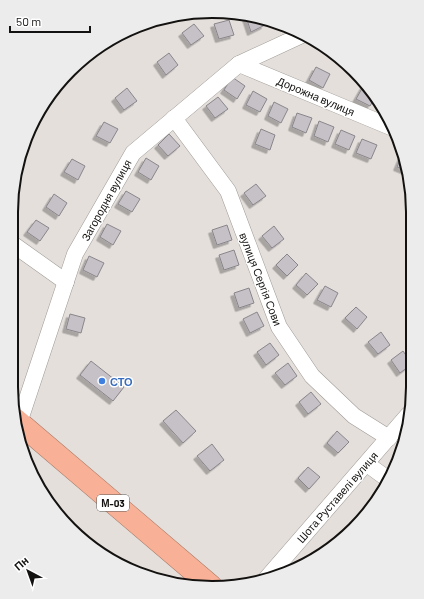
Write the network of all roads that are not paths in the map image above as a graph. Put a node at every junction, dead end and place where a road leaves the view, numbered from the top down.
1 (297, 37) edge
2 (239, 64) junction
3 (174, 118) junction
4 (385, 125) edge
5 (18, 247) edge
6 (66, 282) junction
7 (20, 412) edge
8 (402, 423) edge
9 (22, 425) edge
10 (389, 438) junction
11 (367, 464) junction
12 (384, 476) edge
13 (273, 571) edge
14 (205, 581) edge

1 - 2 street, Загородня вулиця
2 - 3 street, Загородня вулиця
2 - 4 street, Дорожна вулиця
3 - 6 street, Загородня вулиця
3 - 10 street, вулиця Сергія Сови
5 - 6 street
6 - 7 street, Загородня вулиця
8 - 10 street, Шота Руставелі вулиця
9 - 14 highway, М-03
10 - 11 street, Шота Руставелі вулиця
11 - 12 street
11 - 13 street, Шота Руставелі вулиця

